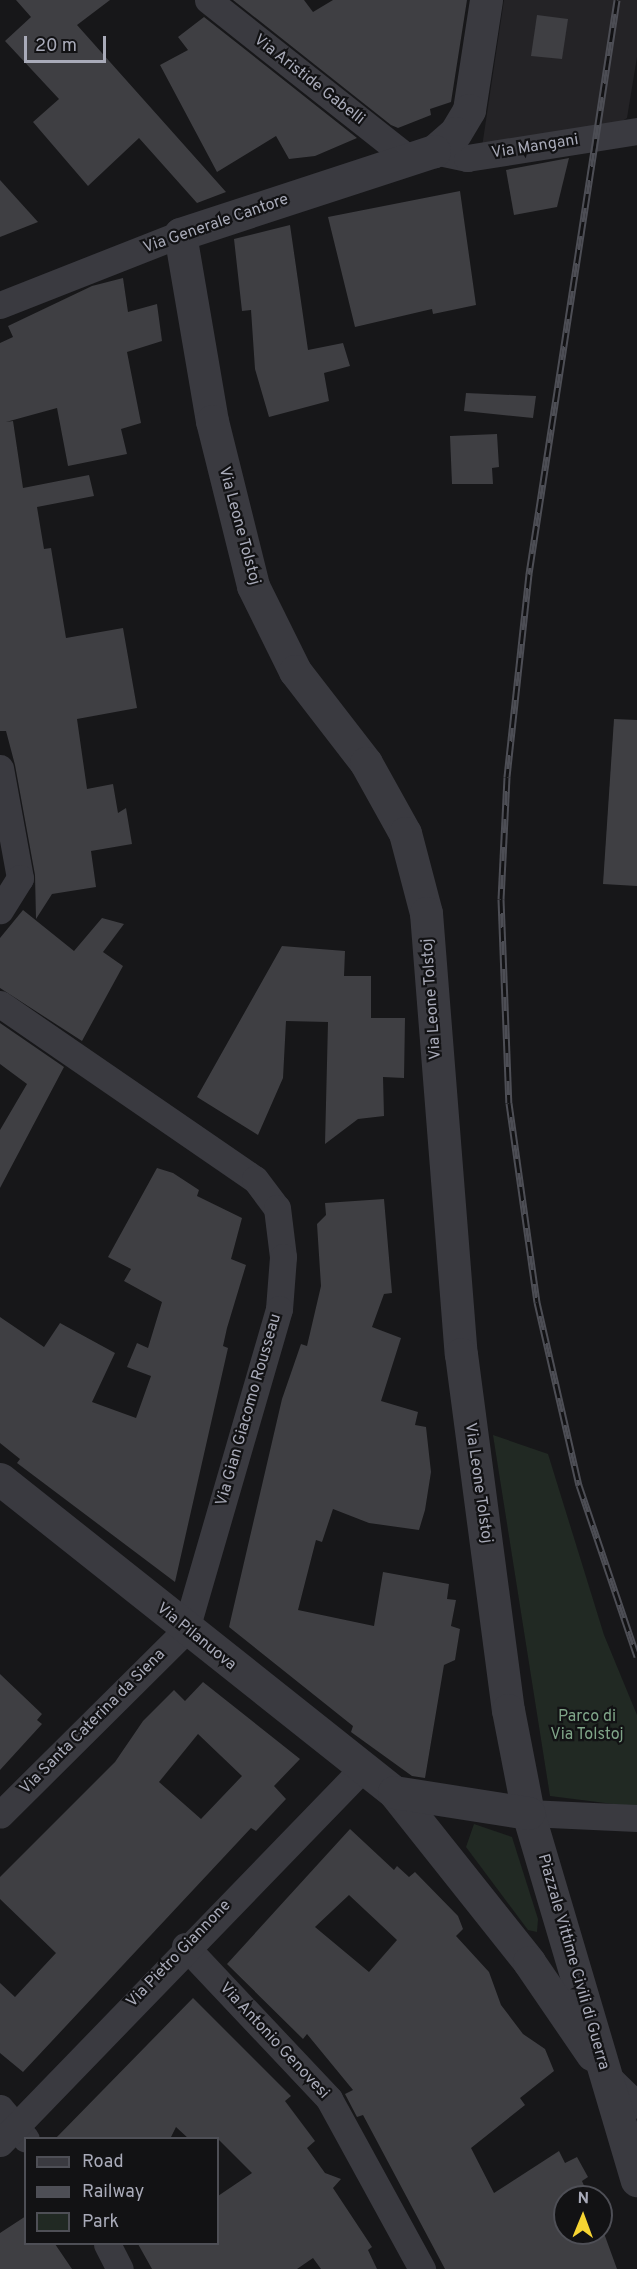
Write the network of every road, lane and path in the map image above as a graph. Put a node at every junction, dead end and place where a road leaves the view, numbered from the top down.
1 (208, 0) edge
2 (486, 0) edge
3 (637, 131) edge
4 (422, 155) junction
5 (180, 234) junction
6 (0, 305) edge
7 (0, 768) edge
8 (0, 910) edge
9 (0, 1004) edge
10 (0, 1479) edge
11 (186, 1630) junction
12 (362, 1769) junction
13 (394, 1792) junction
14 (528, 1813) junction
15 (0, 1815) edge
16 (637, 1818) edge
17 (185, 1946) junction
18 (608, 2078) junction
19 (637, 2105) edge
20 (10, 2129) edge
21 (637, 2180) edge
22 (108, 2245) edge
23 (120, 2269) edge
24 (422, 2269) edge

1 - 4 street, Via Aristide Gabelli
2 - 4 street
3 - 4 street, Via Mangani
4 - 5 street, Via Generale Cantore
5 - 6 street, Via Generale Cantore
5 - 14 street, Via Leone Tolstoj
7 - 8 street
9 - 11 street, Via Gian Giacomo Rousseau
10 - 11 street, Via Pilanuova
11 - 12 street, Via Pilanuova
11 - 15 street, Via Santa Caterina da Siena
12 - 13 street, Via Pilanuova
12 - 17 street, Via Pietro Giannone
13 - 14 street
13 - 18 street, Piazzale Vittime Civili di Guerra
14 - 16 street
14 - 18 street, Piazzale Vittime Civili di Guerra
17 - 20 street, Via Pietro Giannone
17 - 24 street, Via Antonio Genovesi
18 - 19 street
18 - 21 street
22 - 23 street

